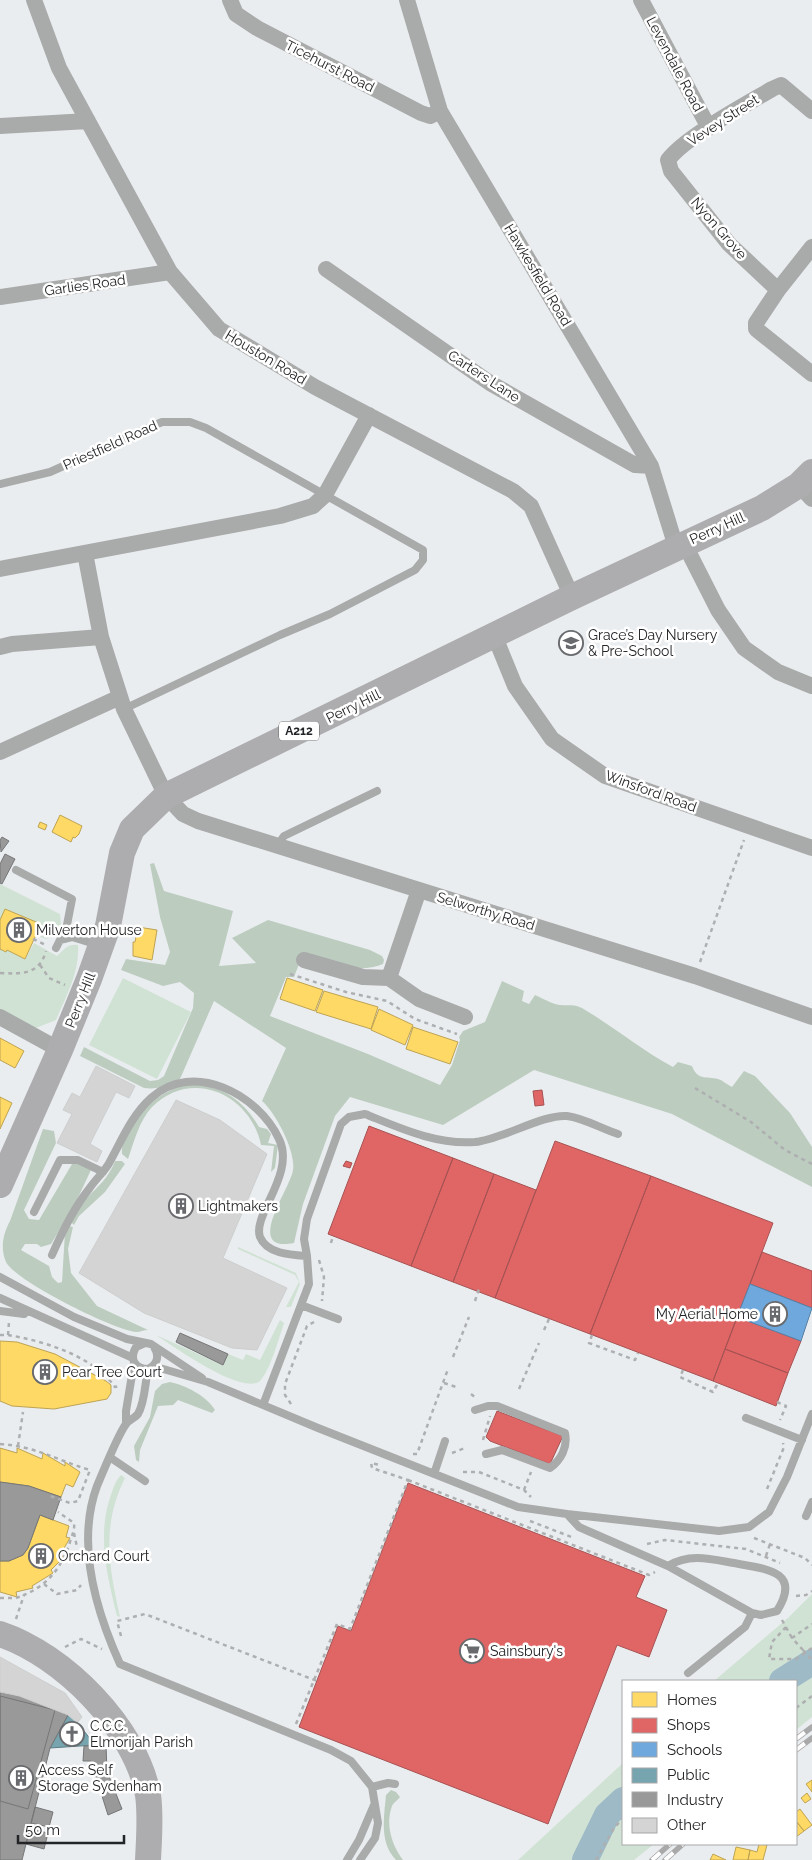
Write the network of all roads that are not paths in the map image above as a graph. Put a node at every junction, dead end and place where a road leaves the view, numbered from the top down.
1 (34, 0) edge
2 (230, 0) edge
3 (407, 0) edge
4 (641, 0) edge
5 (440, 111) junction
6 (812, 111) edge
7 (88, 120) junction
8 (0, 126) edge
9 (709, 128) junction
10 (668, 160) joint
11 (812, 247) edge
12 (326, 268) dead end
13 (170, 272) junction
14 (778, 290) junction
15 (0, 297) edge
16 (812, 374) edge
17 (369, 415) junction
18 (651, 466) junction
19 (0, 484) edge
20 (808, 485) edge
21 (325, 494) junction
22 (680, 545) junction
23 (85, 553) junction
24 (0, 569) edge
25 (572, 597) junction
26 (101, 637) junction
27 (494, 637) junction
28 (0, 647) edge
29 (812, 686) edge
30 (122, 703) junction
31 (0, 752) edge
32 (378, 791) dead end
33 (166, 796) junction
34 (277, 846) junction
35 (812, 848) edge
36 (16, 870) dead end
37 (419, 890) junction
38 (72, 936) junction
39 (100, 946) junction
40 (56, 948) dead end
41 (304, 960) dead end
42 (389, 978) junction
43 (0, 1017) edge
44 (465, 1017) dead end
45 (812, 1017) edge
46 (60, 1050) junction
47 (618, 1134) dead end
48 (103, 1172) junction
49 (0, 1185) edge
50 (34, 1212) dead end
51 (52, 1255) dead end
52 (307, 1256) junction
53 (0, 1276) edge
54 (0, 1298) edge
55 (301, 1305) junction
56 (0, 1311) edge
57 (338, 1319) dead end
58 (46, 1321) junction
59 (151, 1345) junction
60 (133, 1361) junction
61 (151, 1368) junction
62 (208, 1382) junction
63 (263, 1405) junction
64 (474, 1410) dead end
65 (812, 1414) edge
66 (746, 1418) dead end
67 (126, 1424) junction
68 (803, 1438) junction
69 (812, 1439) edge
70 (445, 1441) dead end
71 (486, 1454) dead end
72 (111, 1458) junction
73 (434, 1474) junction
74 (145, 1481) dead end
75 (812, 1502) edge
76 (567, 1514) junction
77 (806, 1516) dead end
78 (668, 1566) junction
79 (752, 1613) junction
80 (7, 1630) edge
81 (688, 1673) dead end
82 (395, 1784) dead end
83 (372, 1787) junction
84 (374, 1805) junction
85 (148, 1860) edge
86 (347, 1860) edge
87 (360, 1860) edge

1 - 7 street, Houston Road
2 - 5 street, Ticehurst Road
3 - 5 street, Hawkesfield Road
4 - 9 street, Levendale Road
5 - 18 street, Hawkesfield Road
6 - 9 street, Vevey Street
7 - 8 street
7 - 13 street, Houston Road
9 - 10 street, Vevey Street
10 - 14 street, Nyon Grove
11 - 14 street
12 - 18 street, Carters Lane
13 - 15 street, Garlies Road
13 - 17 street, Houston Road
14 - 16 street
17 - 21 street
17 - 25 street, Houston Road
18 - 22 street, Hawkesfield Road
19 - 21 lane, Priestfield Road
20 - 22 main road, Perry Hill / A212
21 - 23 street
21 - 30 lane, Priestfield Road
22 - 25 main road, Perry Hill / A212
22 - 29 street, Hawkesfield Road
23 - 24 street
23 - 26 street, Selworthy Road
25 - 27 main road, Perry Hill / A212
26 - 28 street
26 - 30 street, Selworthy Road
27 - 33 main road, Perry Hill / A212
27 - 35 street, Winsford Road
30 - 31 street
30 - 33 street, Selworthy Road
32 - 34 lane
33 - 34 street, Selworthy Road
33 - 39 main road, Perry Hill / A212
34 - 37 street, Selworthy Road
36 - 38 lane
37 - 42 street
37 - 45 street, Selworthy Road
38 - 39 lane
38 - 40 lane
39 - 46 main road, Perry Hill / A212
41 - 42 street
42 - 44 street
43 - 46 street
46 - 49 main road, Perry Hill / A212
47 - 52 lane
48 - 50 lane
48 - 51 lane
48 - 52 lane
52 - 55 lane
53 - 59 lane
54 - 58 lane
55 - 57 lane
55 - 63 lane
56 - 58 lane
58 - 60 lane
59 - 60 lane
59 - 61 lane
59 - 62 lane
60 - 61 lane
60 - 67 lane
61 - 62 lane
61 - 67 lane
62 - 63 lane
63 - 73 lane
64 - 71 lane
65 - 68 lane
66 - 68 lane
67 - 72 lane
68 - 69 lane
68 - 76 lane
70 - 73 lane
72 - 74 lane
72 - 83 lane
73 - 76 lane
75 - 77 lane
76 - 78 lane
78 - 79 lane
78 - 79 lane
79 - 81 lane
80 - 85 main road
82 - 83 lane
83 - 84 lane
84 - 86 lane
84 - 87 lane

